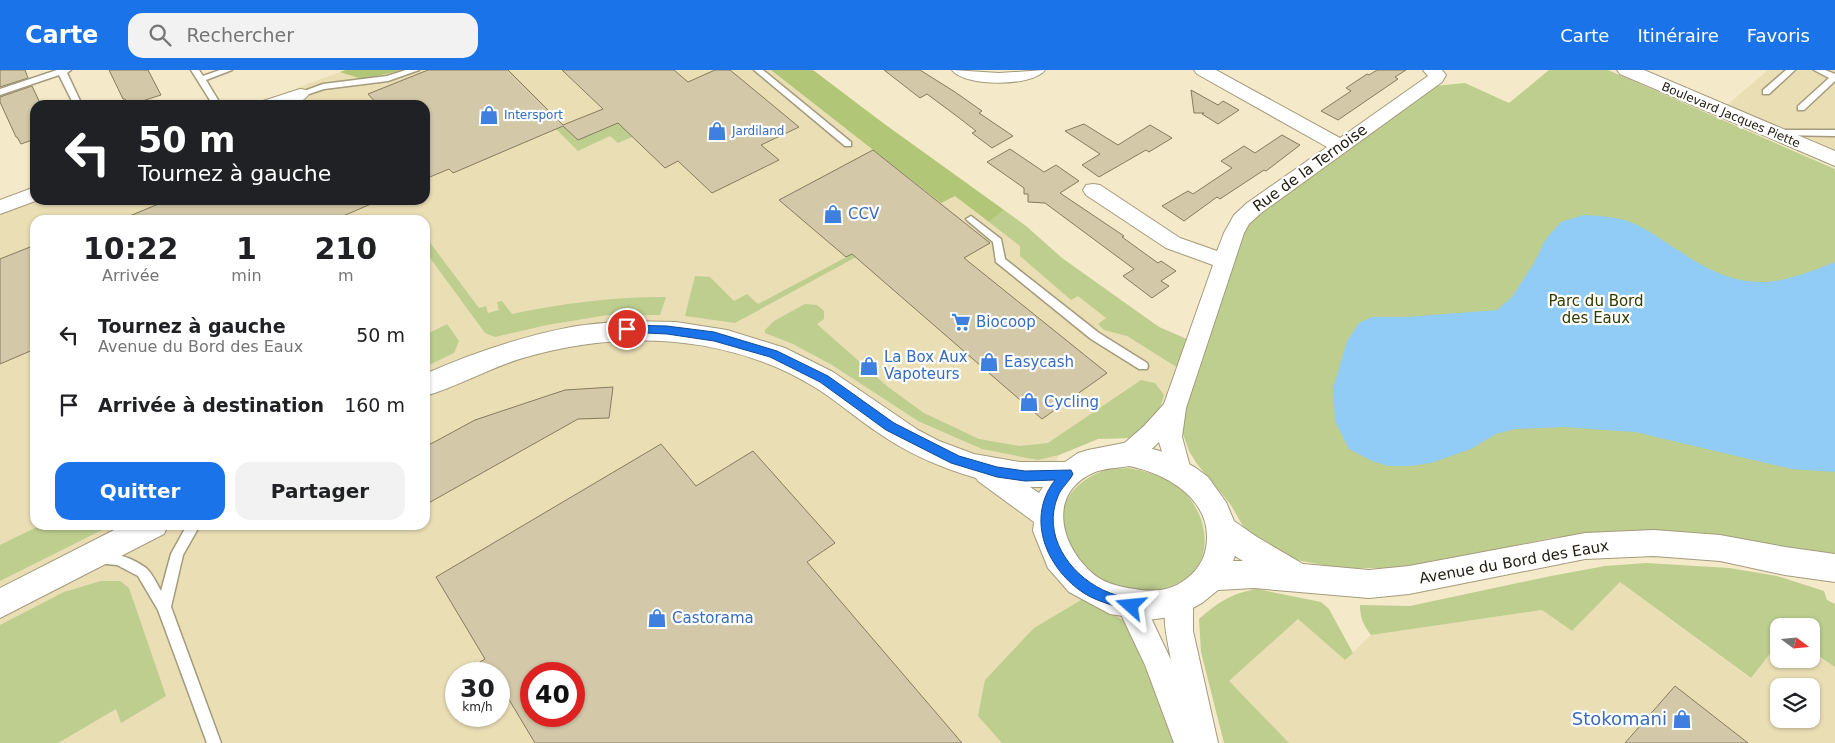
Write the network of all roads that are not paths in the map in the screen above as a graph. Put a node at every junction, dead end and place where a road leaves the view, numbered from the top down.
1 (196, 70) edge
2 (228, 70) edge
3 (415, 70) edge
4 (758, 70) edge
5 (961, 70) edge
6 (1036, 70) edge
7 (1202, 70) edge
8 (1432, 70) edge
9 (1792, 70) edge
10 (1818, 70) edge
11 (64, 71) edge
12 (1638, 72) edge
13 (202, 79) junction
14 (0, 92) edge
15 (1766, 92) dead end
16 (300, 94) joint
17 (76, 100) edge
18 (214, 100) edge
19 (283, 100) edge
20 (1802, 108) dead end
21 (1835, 133) edge
22 (1775, 134) junction
23 (848, 144) dead end
24 (1340, 146) junction
25 (1835, 160) edge
26 (1093, 190) dead end
27 (30, 196) edge
28 (0, 207) edge
29 (971, 219) dead end
30 (1224, 261) junction
31 (1143, 366) dead end
32 (430, 383) edge
33 (1174, 408) junction
34 (1129, 454) junction
35 (976, 466) junction
36 (1179, 470) junction
37 (1067, 474) junction
38 (1046, 514) junction
39 (1221, 528) junction
40 (143, 530) edge
41 (191, 530) edge
42 (88, 558) junction
43 (1785, 561) junction
44 (1835, 568) edge
45 (1211, 576) junction
46 (1301, 577) junction
47 (1835, 581) edge
48 (1179, 600) junction
49 (0, 604) edge
50 (1131, 606) junction
51 (164, 607) junction
52 (214, 743) edge
53 (1189, 743) edge
54 (1203, 743) edge

1 - 13 lane
2 - 13 lane
3 - 16 lane
4 - 23 lane
5 - 6 street
7 - 24 street
8 - 24 street, Rue de la Ternoise
9 - 15 lane
10 - 20 lane
11 - 14 lane
11 - 17 lane
12 - 22 street, Boulevard Jacques Piette
13 - 18 lane
16 - 19 street
21 - 22 lane
22 - 25 street, Boulevard Jacques Piette
24 - 30 street, Rue de la Ternoise
26 - 30 street
27 - 28 street
29 - 31 lane
30 - 33 street, Rue de la Ternoise
32 - 35 street
33 - 34 street, Rue de la Ternoise
33 - 36 street, Rue de la Ternoise
34 - 36 street
34 - 37 street
35 - 37 street
35 - 38 street
36 - 39 street
37 - 38 street
38 - 50 street
39 - 45 street
39 - 46 street, Avenue du Bord des Eaux
40 - 42 street
41 - 51 lane
42 - 49 street
42 - 51 lane
43 - 44 street, Avenue du Bord des Eaux
43 - 46 street, Avenue du Bord des Eaux
43 - 47 street, Avenue du Bord des Eaux
45 - 46 street, Avenue du Bord des Eaux
45 - 48 street
48 - 50 street
48 - 54 street
50 - 53 street
51 - 52 lane

